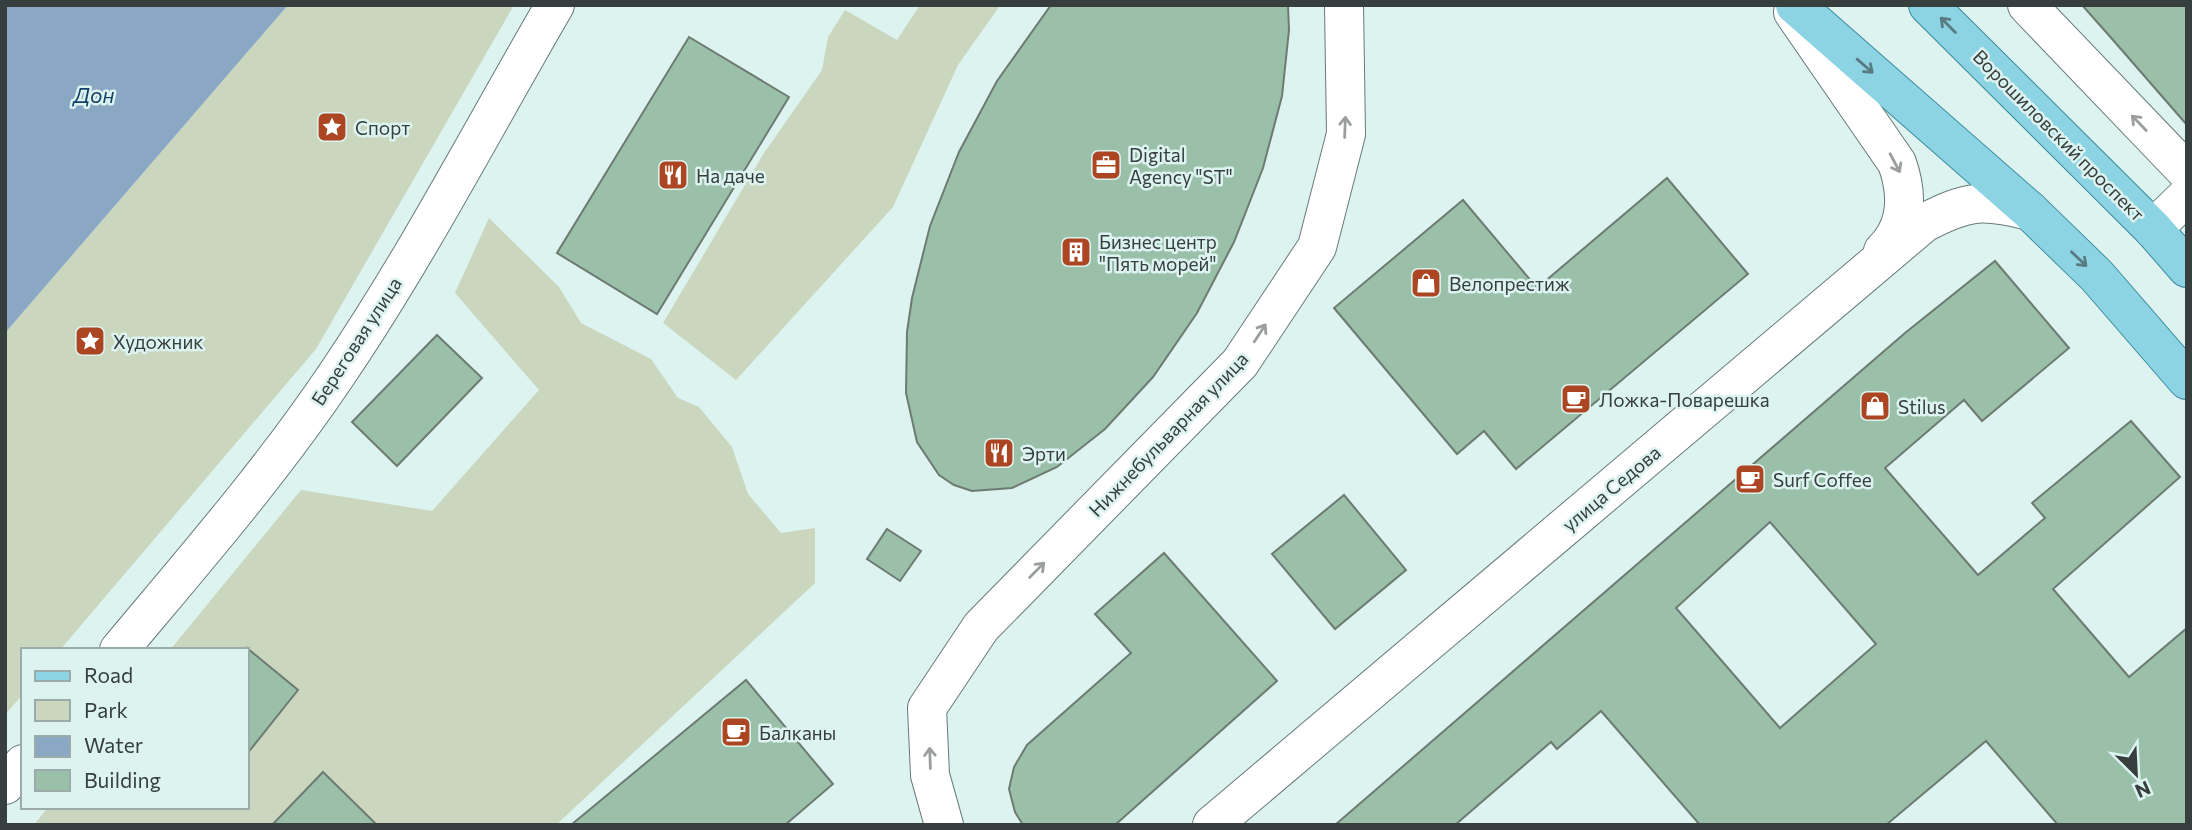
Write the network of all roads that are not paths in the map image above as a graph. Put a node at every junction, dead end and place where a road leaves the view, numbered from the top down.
1 (555, 5) edge
2 (1344, 5) edge
3 (1788, 5) edge
4 (1795, 5) edge
5 (1928, 5) edge
6 (2027, 5) edge
7 (2187, 172) edge
8 (2187, 196) edge
9 (2030, 211) junction
10 (2152, 229) junction
11 (2187, 268) edge
12 (1835, 299) junction
13 (2187, 380) edge
14 (120, 648) edge
15 (21, 766) edge
16 (5, 785) edge
17 (944, 825) edge
18 (1212, 825) edge

1 - 14 street, Береговая улица
17 -> 2 street, Нижнебульварная улица
3 -> 12 street
4 -> 9 main road
10 -> 5 main road, Ворошиловский проспект
7 -> 6 street
8 - 10 street
9 - 12 street, улица Седова
9 -> 13 main road
10 - 11 main road, Ворошиловский проспект
12 - 18 street, улица Седова
15 - 16 street

